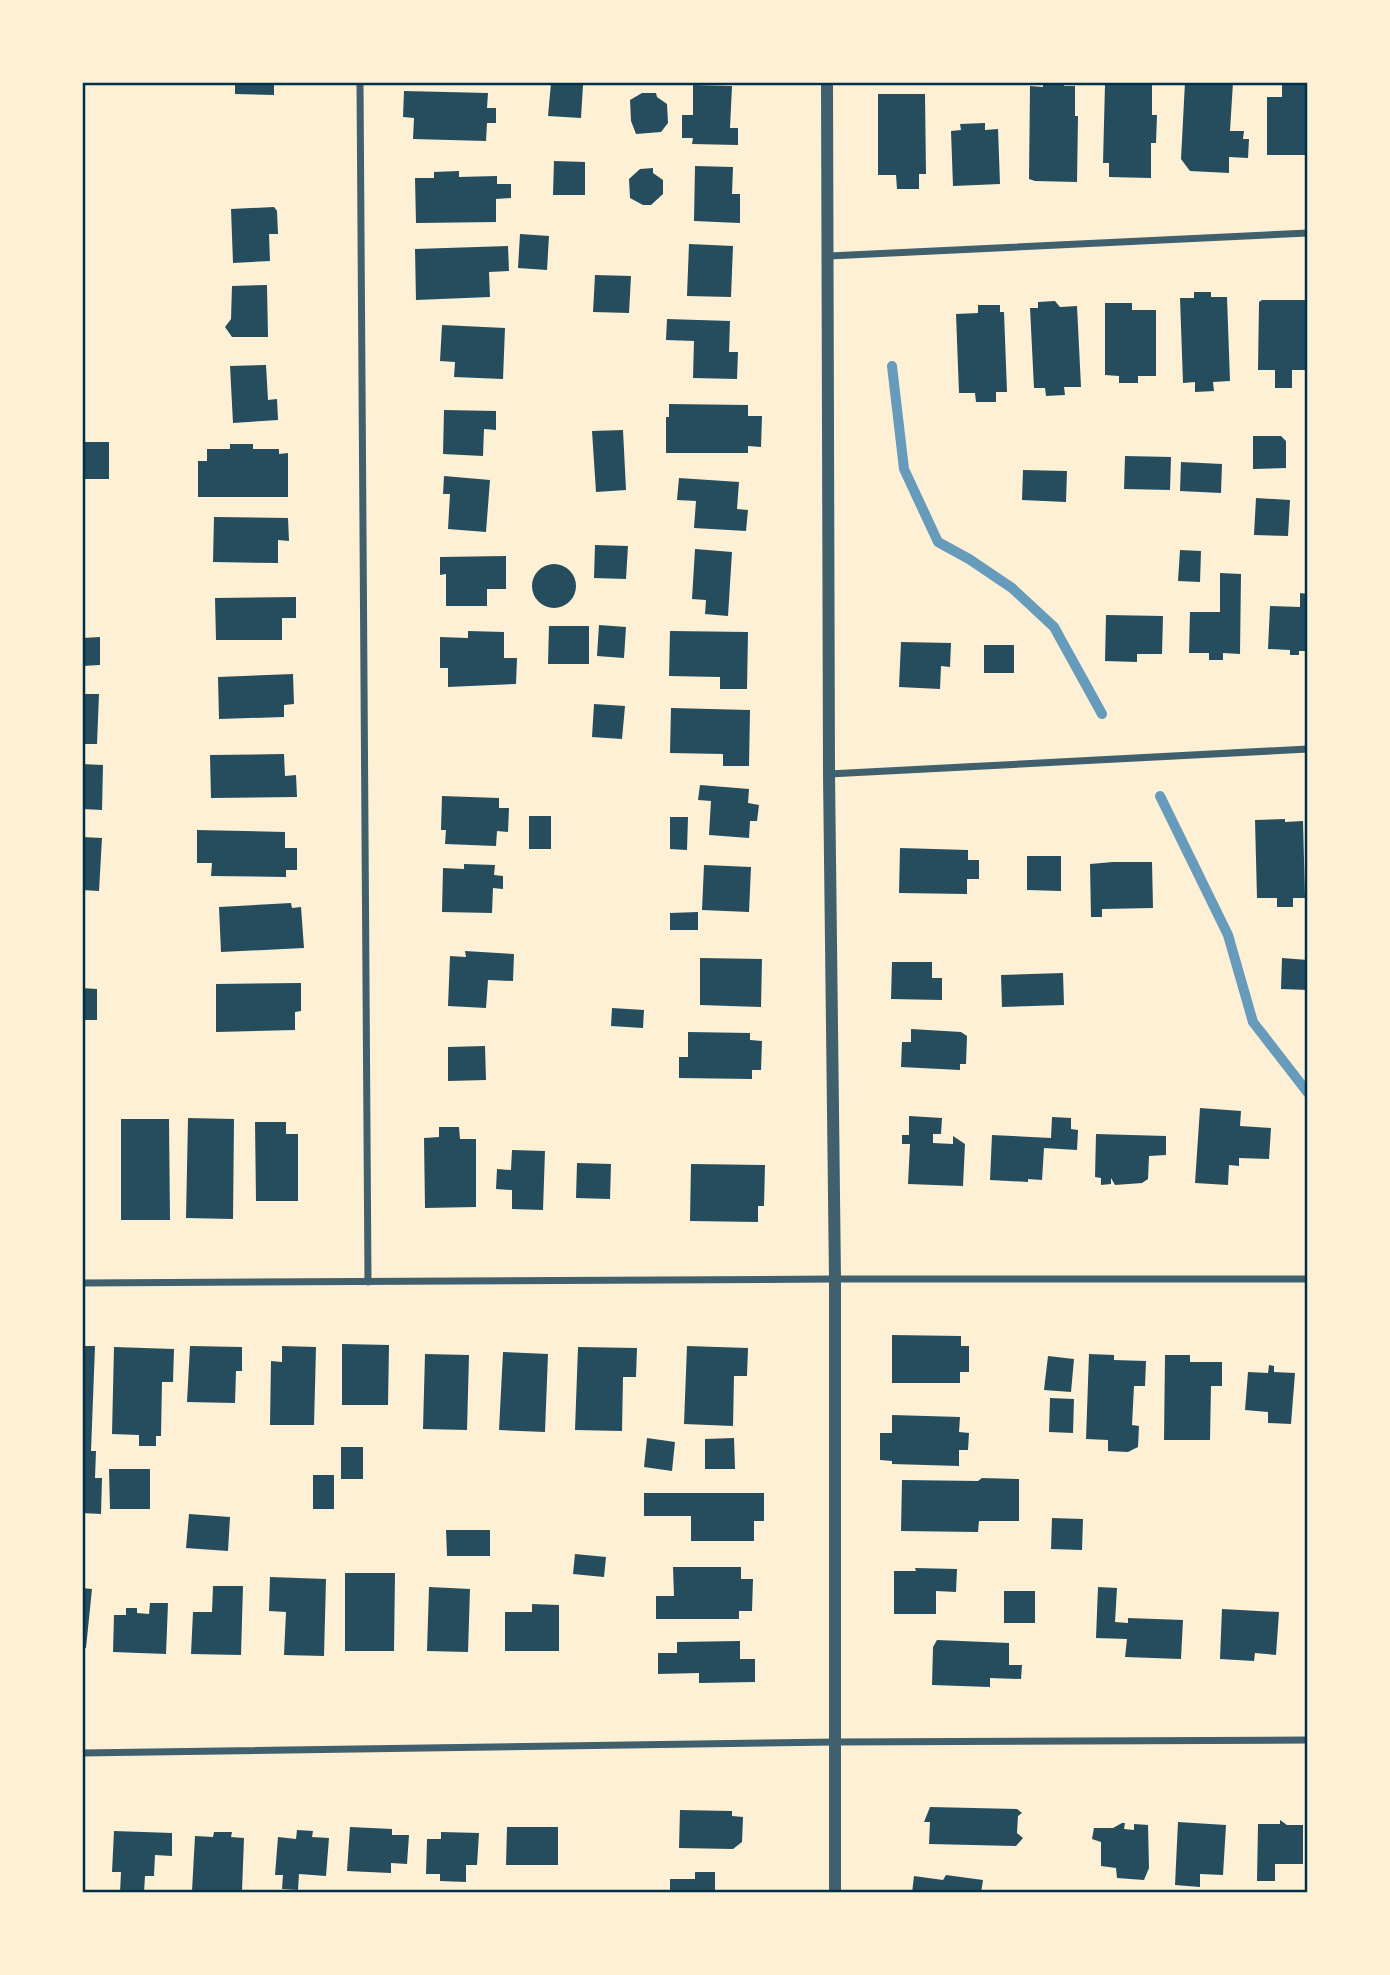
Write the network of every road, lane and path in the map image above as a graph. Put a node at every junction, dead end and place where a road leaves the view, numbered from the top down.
1 (360, 82) edge
2 (827, 82) edge
3 (1308, 233) edge
4 (829, 256) junction
5 (1308, 749) edge
6 (828, 774) junction
7 (835, 1279) junction
8 (1308, 1279) edge
9 (368, 1282) junction
10 (82, 1283) edge
11 (1308, 1740) edge
12 (835, 1742) junction
13 (82, 1753) edge
14 (835, 1893) edge

1 - 9 street
2 - 4 street
3 - 4 street
4 - 6 street
5 - 6 street
6 - 7 street
7 - 8 street
7 - 9 street
7 - 12 street
9 - 10 street
11 - 12 street
12 - 13 street
12 - 14 street

